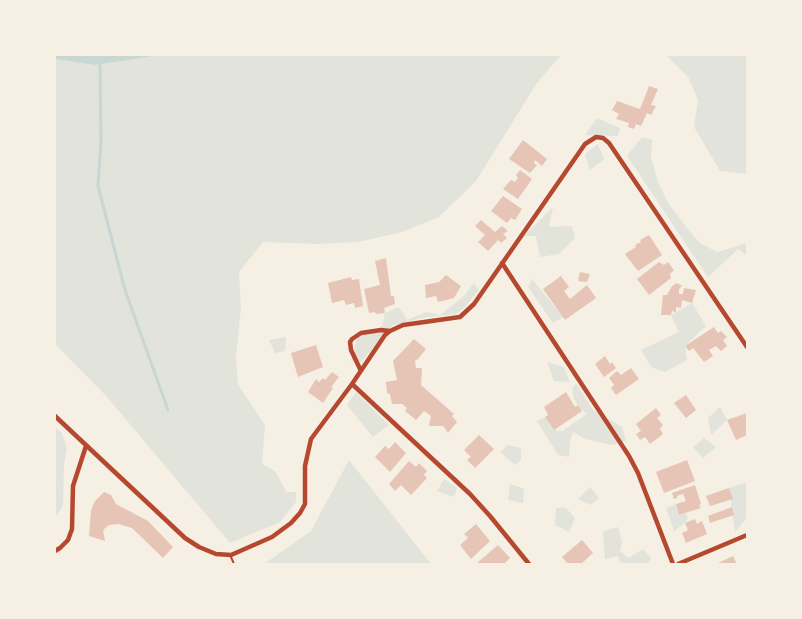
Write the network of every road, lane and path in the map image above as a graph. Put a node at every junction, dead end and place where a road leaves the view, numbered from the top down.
1 (502, 263) junction
2 (390, 331) junction
3 (747, 348) edge
4 (361, 372) junction
5 (352, 384) junction
6 (55, 416) edge
7 (86, 446) junction
8 (747, 535) edge
9 (55, 551) edge
10 (231, 555) junction
11 (234, 564) edge
12 (528, 564) edge
13 (673, 564) edge
14 (678, 564) edge

1 - 2 street
1 - 3 street
1 - 13 street
2 - 4 street
2 - 4 street
4 - 5 street
5 - 10 street
5 - 12 street
6 - 7 street
7 - 9 street
7 - 10 street
8 - 14 street
10 - 11 lane

